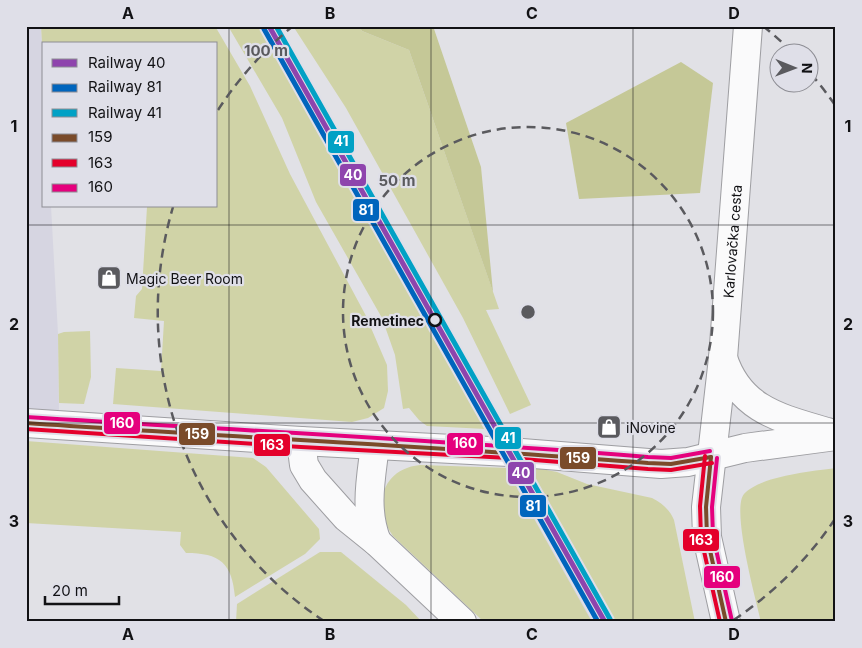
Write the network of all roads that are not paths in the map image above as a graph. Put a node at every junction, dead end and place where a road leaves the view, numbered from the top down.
1 (748, 26) edge
2 (723, 358) junction
3 (26, 423) edge
4 (836, 435) edge
5 (301, 441) junction
6 (375, 445) junction
7 (711, 457) junction
8 (378, 542) junction
9 (462, 622) edge
10 (726, 622) edge

1 - 2 main road, Karlovačka cesta
2 - 4 main road
2 - 7 main road, Karlovačka cesta
3 - 5 main road
4 - 7 main road
5 - 6 main road
5 - 8 main road
6 - 7 main road
6 - 8 main road
7 - 10 main road, Karlovačka cesta
8 - 9 main road

